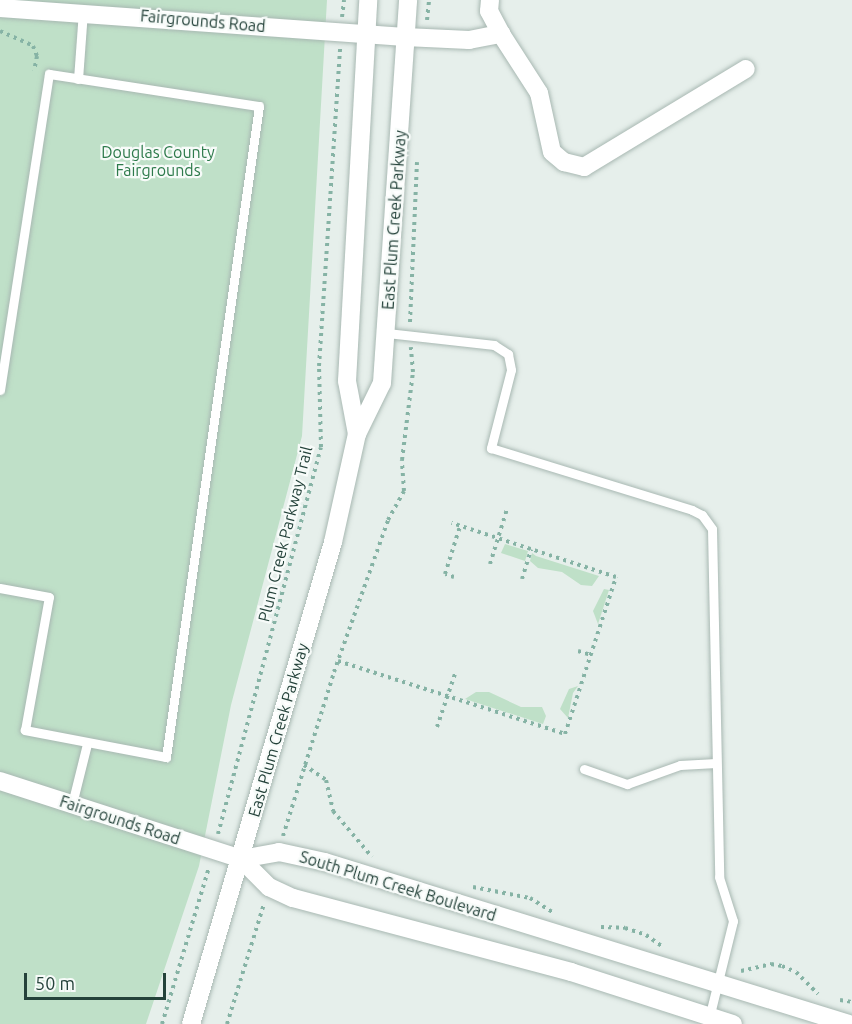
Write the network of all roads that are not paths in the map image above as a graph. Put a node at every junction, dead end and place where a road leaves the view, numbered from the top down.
1 (368, 0) edge
2 (408, 0) edge
3 (490, 0) edge
4 (0, 8) edge
5 (83, 11) junction
6 (366, 34) junction
7 (501, 34) junction
8 (405, 37) junction
9 (746, 69) dead end
10 (78, 79) junction
11 (387, 333) junction
12 (0, 390) edge
13 (357, 434) junction
14 (0, 588) edge
15 (87, 744) junction
16 (716, 763) junction
17 (584, 769) dead end
18 (0, 781) edge
19 (72, 804) junction
20 (240, 859) junction
21 (720, 976) junction
22 (708, 1020) edge
23 (191, 1024) edge
24 (733, 1024) edge
25 (849, 1024) edge

1 - 6 street, East Plum Creek Parkway
2 - 8 street, East Plum Creek Parkway
3 - 7 street
4 - 5 street, Fairgrounds Road
5 - 6 street, Fairgrounds Road
5 - 10 lane
6 - 8 street, Fairgrounds Road
6 - 13 street, East Plum Creek Parkway
7 - 8 street, Fairgrounds Road
7 - 9 street
8 - 11 street, East Plum Creek Parkway
10 - 12 lane
10 - 15 lane
11 - 13 street, East Plum Creek Parkway
11 - 16 lane
13 - 20 street, East Plum Creek Parkway
14 - 15 lane
15 - 19 lane
16 - 17 lane
16 - 21 lane
18 - 19 street, Fairgrounds Road
19 - 20 street, Fairgrounds Road
20 - 21 street, South Plum Creek Boulevard
20 - 22 street
20 - 23 street, East Plum Creek Parkway
21 - 22 lane
21 - 25 street, South Plum Creek Boulevard
22 - 24 street

